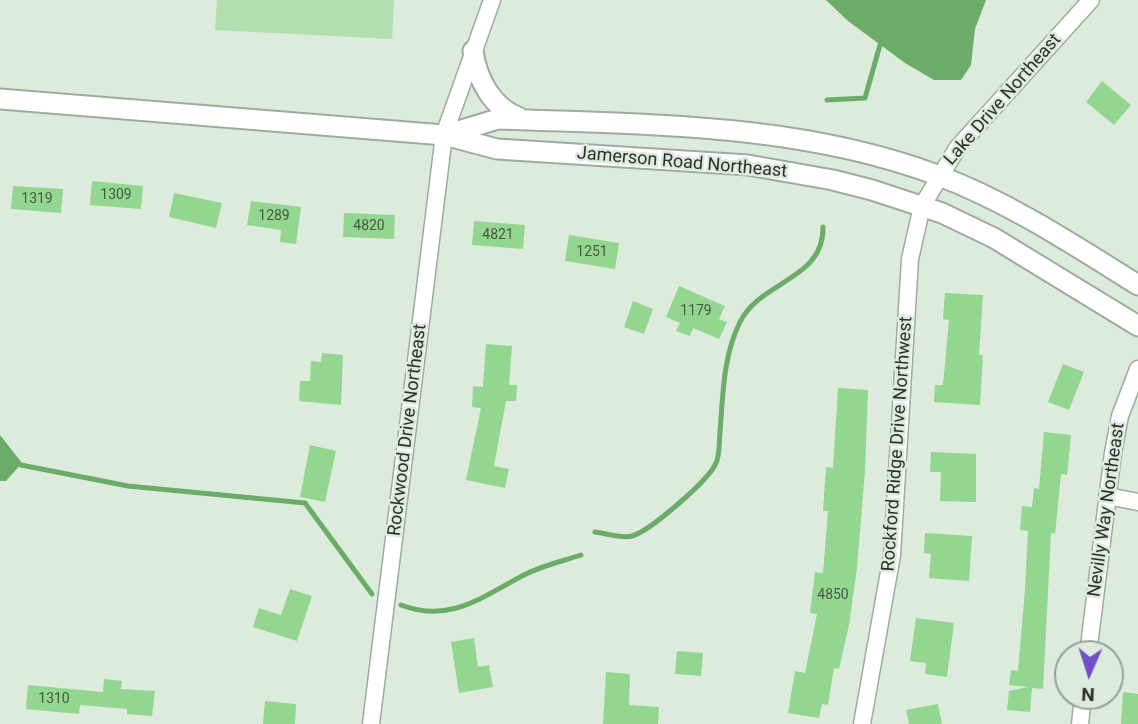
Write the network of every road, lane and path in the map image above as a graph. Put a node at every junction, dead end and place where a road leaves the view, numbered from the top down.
1 (492, 0) edge
2 (1091, 0) edge
3 (473, 51) junction
4 (0, 99) edge
5 (528, 120) junction
6 (444, 135) junction
7 (939, 176) junction
8 (922, 205) junction
9 (1138, 285) edge
10 (1138, 326) edge
11 (1138, 369) edge
12 (1108, 496) junction
13 (1138, 502) edge
14 (1090, 640) edge
15 (372, 724) edge
16 (862, 724) edge

1 - 3 street, Rockwood Drive Northeast
2 - 7 street, Lake Drive Northeast
3 - 5 street
3 - 6 street, Rockwood Drive Northeast
4 - 6 street, Jamerson Road Northeast
5 - 6 street, Jamerson Road Northeast
5 - 7 street, Jamerson Road Northeast
6 - 8 street, Jamerson Road Northeast
6 - 15 street, Rockwood Drive Northeast
7 - 8 street, Lake Drive Northeast
7 - 9 street, Jamerson Road Northeast
8 - 10 street, Jamerson Road Northeast
8 - 16 street, Rockford Ridge Drive Northwest
11 - 12 street, Nevilly Way Northeast
12 - 13 street
12 - 14 street, Nevilly Way Northeast

